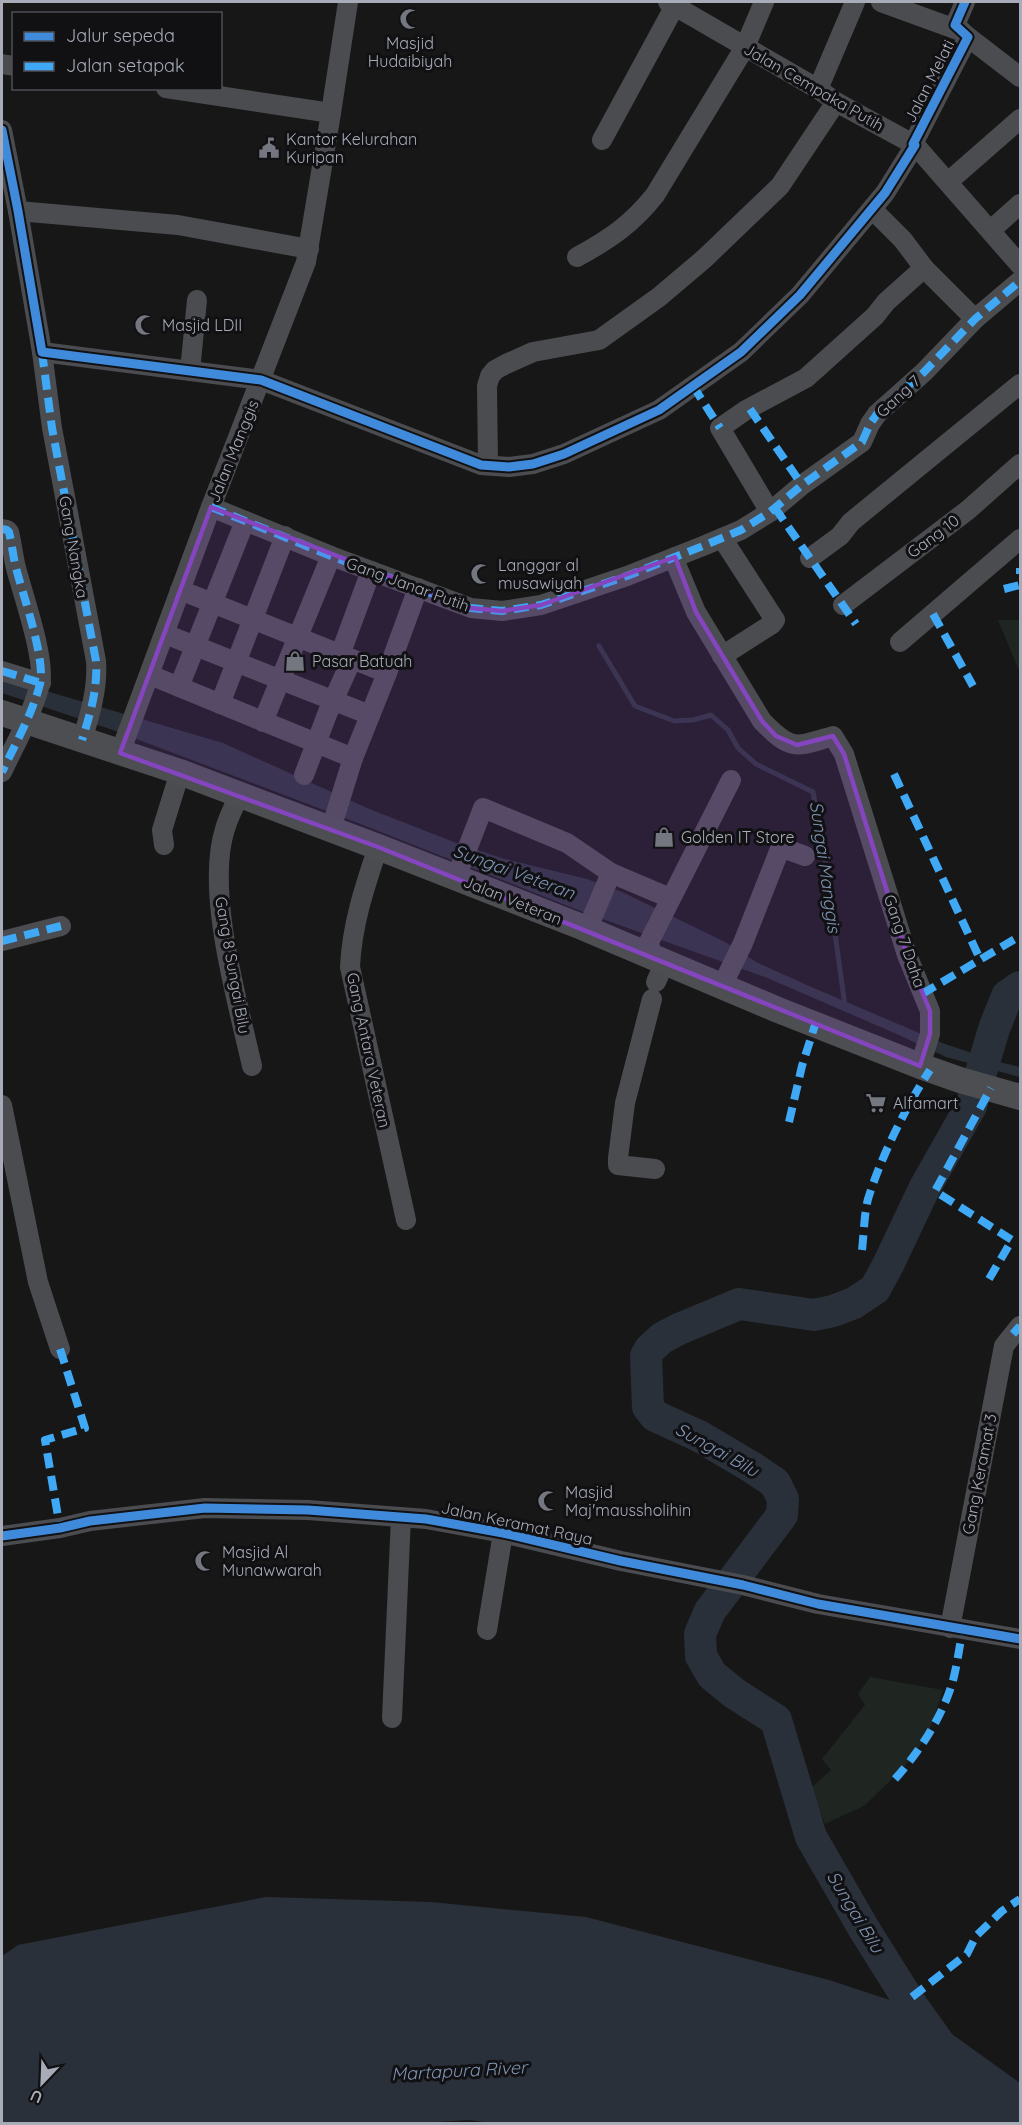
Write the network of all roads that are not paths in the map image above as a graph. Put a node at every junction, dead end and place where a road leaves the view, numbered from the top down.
1 (348, 2) edge
2 (764, 2) edge
3 (855, 2) edge
4 (881, 2) edge
5 (965, 2) edge
6 (674, 3) edge
7 (963, 34) junction
8 (745, 46) junction
9 (1020, 77) edge
10 (819, 89) junction
11 (179, 90) edge
12 (836, 102) junction
13 (331, 113) junction
14 (1020, 119) edge
15 (2, 130) edge
16 (602, 140) dead end
17 (915, 145) junction
18 (948, 182) junction
19 (12, 203) edge
20 (1020, 204) edge
21 (872, 209) junction
22 (991, 230) junction
23 (309, 249) junction
24 (577, 257) dead end
25 (1020, 265) edge
26 (924, 267) junction
27 (1020, 281) edge
28 (197, 300) dead end
29 (975, 319) junction
30 (42, 352) junction
31 (190, 371) junction
32 (261, 380) junction
33 (1020, 384) edge
34 (1020, 464) edge
35 (488, 465) junction
36 (211, 507) junction
37 (772, 510) junction
38 (245, 521) junction
39 (2, 529) edge
40 (285, 536) junction
41 (722, 538) junction
42 (1020, 539) edge
43 (331, 556) junction
44 (675, 557) junction
45 (810, 558) dead end
46 (371, 571) junction
47 (417, 588) junction
48 (180, 590) junction
49 (212, 603) junction
50 (843, 605) dead end
51 (253, 620) junction
52 (165, 633) junction
53 (298, 638) junction
54 (900, 642) dead end
55 (195, 645) junction
56 (722, 656) junction
57 (346, 657) junction
58 (237, 662) junction
59 (2, 671) edge
60 (387, 673) junction
61 (150, 675) junction
62 (281, 680) junction
63 (40, 684) junction
64 (179, 687) junction
65 (333, 700) junction
66 (220, 704) junction
67 (2, 713) edge
68 (30, 713) junction
69 (370, 715) junction
70 (263, 722) junction
71 (84, 732) junction
72 (317, 743) junction
73 (123, 746) junction
74 (353, 758) junction
75 (2, 772) edge
76 (180, 772) junction
77 (304, 776) dead end
78 (731, 780) dead end
79 (239, 795) junction
80 (331, 823) junction
81 (164, 845) dead end
82 (378, 847) junction
83 (805, 856) dead end
84 (459, 871) junction
85 (611, 873) junction
86 (668, 900) junction
87 (590, 921) junction
88 (61, 926) dead end
89 (2, 941) edge
90 (655, 968) junction
91 (726, 978) junction
92 (925, 1051) junction
93 (252, 1066) dead end
94 (1020, 1097) edge
95 (2, 1105) edge
96 (655, 1169) dead end
97 (406, 1220) dead end
98 (1020, 1326) edge
99 (60, 1349) dead end
100 (401, 1517) junction
101 (503, 1533) junction
102 (2, 1536) edge
103 (951, 1628) junction
104 (487, 1630) dead end
105 (1020, 1639) edge
106 (392, 1718) dead end

1 - 13 street, Jalan Manggis
2 - 8 street
3 - 10 street
4 - 7 street
5 - 7 street, Jalan Melati
6 - 8 street, Jalan Cempaka Putih
6 - 16 street
7 - 9 street
7 - 17 street, Jalan Melati
8 - 10 street, Jalan Cempaka Putih
8 - 24 street
10 - 12 street, Jalan Cempaka Putih
11 - 13 street
12 - 17 street, Jalan Cempaka Putih
12 - 35 street
13 - 23 street, Jalan Manggis
14 - 18 street
15 - 19 street, Gang Nangka
17 - 18 street, Jalan Cempaka Putih
17 - 21 street, Jalan Melati
18 - 22 street, Jalan Cempaka Putih
19 - 23 street
19 - 30 street, Gang Nangka
20 - 22 street
21 - 26 street
21 - 35 street, Jalan Melati
22 - 25 street, Jalan Cempaka Putih
23 - 32 street, Jalan Manggis
26 - 29 street
26 - 37 street
27 - 29 street, Gang 7
28 - 31 street
29 - 37 street, Gang 7
30 - 31 street, Jalan Melati
30 - 71 street, Gang Nangka
31 - 32 street, Jalan Melati
32 - 35 street, Jalan Melati
32 - 36 street, Jalan Manggis
33 - 45 street
34 - 50 street, Gang 10
36 - 38 street, Gang Janar Putih
36 - 48 street, Jalan Manggis
37 - 41 street, Gang Janar Putih
38 - 40 street, Gang Janar Putih
38 - 49 street
39 - 63 street
40 - 43 street, Gang Janar Putih
40 - 51 street
41 - 44 street, Gang Janar Putih
41 - 56 street
42 - 54 street
43 - 46 street, Gang Janar Putih
43 - 53 street
44 - 47 street, Gang Janar Putih
44 - 56 street
46 - 47 street, Gang Janar Putih
46 - 57 street
47 - 60 street
48 - 49 street
48 - 52 street, Jalan Manggis
49 - 51 street
49 - 55 street
51 - 53 street
51 - 58 street
52 - 55 street
52 - 61 street, Jalan Manggis
53 - 57 street
53 - 62 street
55 - 58 street
55 - 64 street
56 - 92 street, Gang 7 Daha
57 - 60 street
57 - 65 street
58 - 62 street
58 - 66 street
59 - 63 street
60 - 69 street
61 - 64 street
61 - 73 street, Jalan Manggis
62 - 65 street
62 - 70 street
63 - 68 street
64 - 66 street
65 - 69 street
65 - 72 street
66 - 70 street
67 - 68 main road, Jalan Veteran
68 - 71 main road, Jalan Veteran
68 - 75 street
69 - 74 street
70 - 72 street
71 - 73 main road, Jalan Veteran
72 - 74 street
72 - 77 street
73 - 76 main road, Jalan Veteran
74 - 80 street
76 - 79 main road, Jalan Veteran
76 - 81 street
78 - 86 street
79 - 80 main road, Jalan Veteran
79 - 93 street, Gang 8 Sungai Bilu
80 - 82 main road, Jalan Veteran
82 - 84 main road, Jalan Veteran
82 - 97 street, Gang Antara Veteran
83 - 91 street
84 - 85 street
84 - 87 main road, Jalan Veteran
85 - 86 street
85 - 87 street
86 - 90 street
87 - 90 main road, Jalan Veteran
88 - 89 street
90 - 91 main road, Jalan Veteran
90 - 96 street
91 - 92 main road, Jalan Veteran
92 - 94 main road, Jalan Veteran
95 - 99 street
98 - 103 street, Gang Keramat 3
100 - 101 street, Jalan Keramat Raya
100 - 102 street, Jalan Keramat Raya
100 - 106 street
101 - 103 street, Jalan Keramat Raya
101 - 104 street
103 - 105 street, Jalan Keramat Raya

